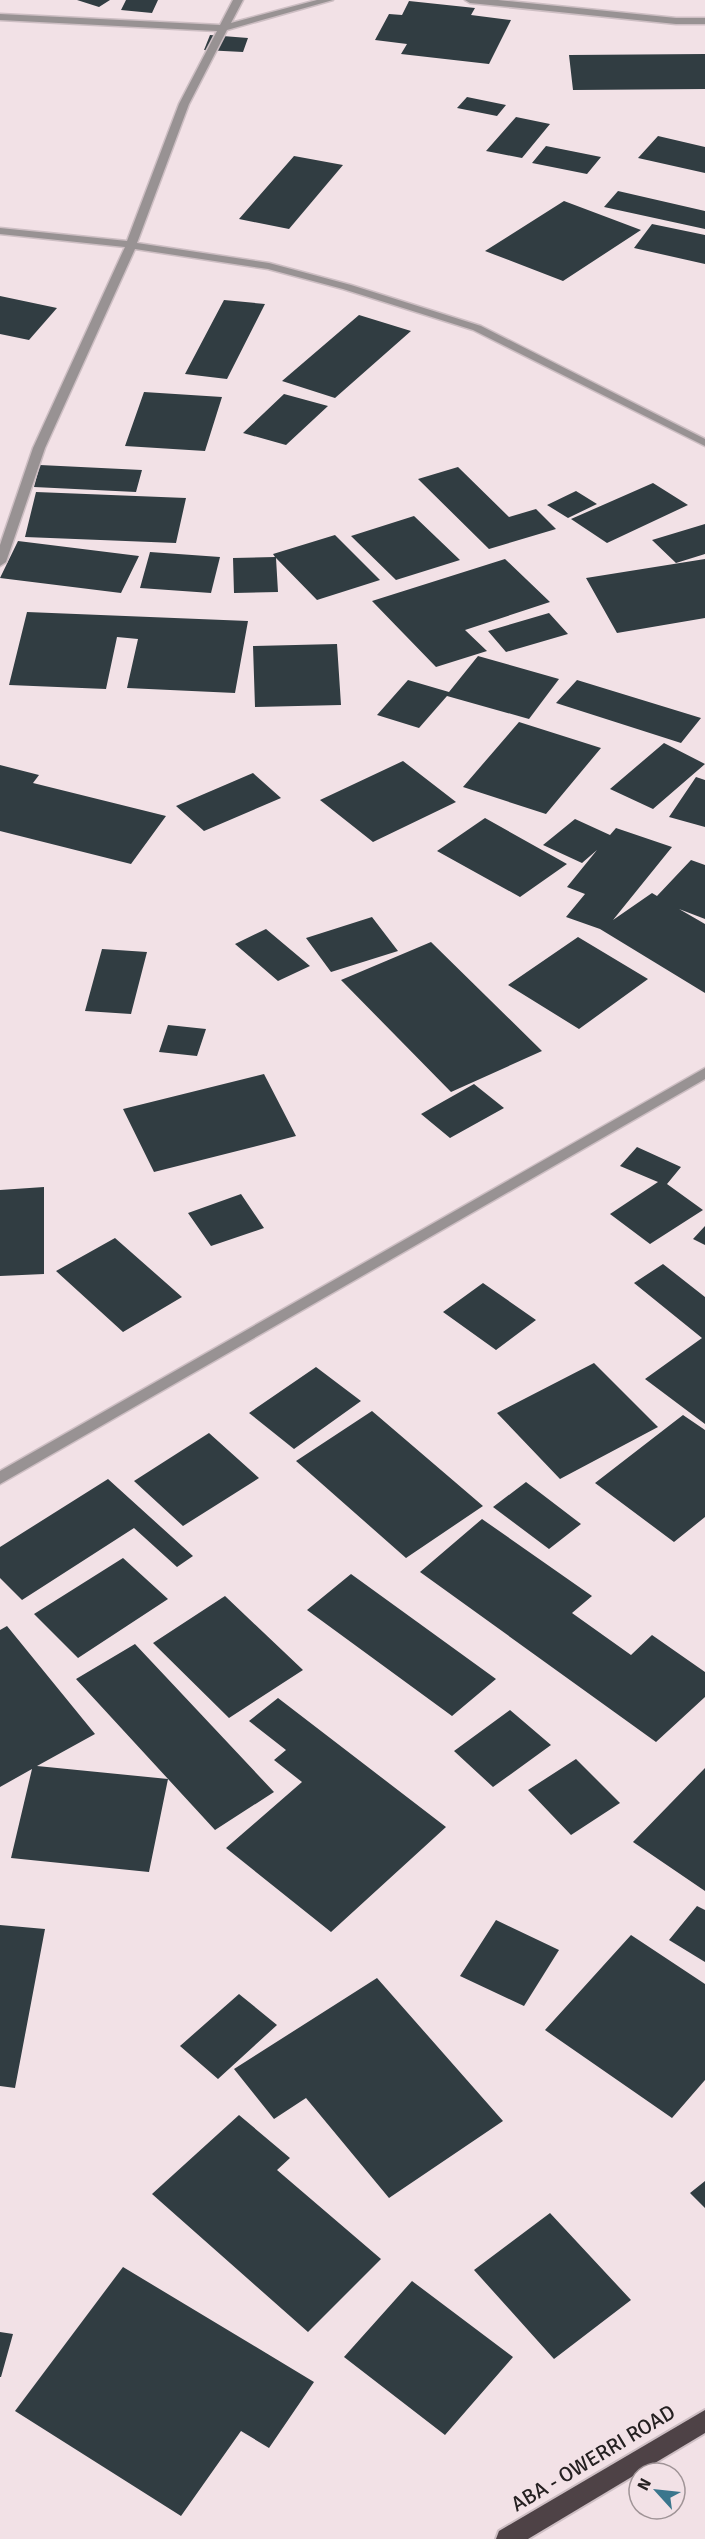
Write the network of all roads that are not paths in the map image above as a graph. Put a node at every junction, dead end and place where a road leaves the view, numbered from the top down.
1 (238, 0) edge
2 (328, 0) edge
3 (470, 0) edge
4 (0, 17) edge
5 (705, 21) edge
6 (224, 28) junction
7 (0, 231) edge
8 (131, 245) junction
9 (705, 443) edge
10 (0, 562) edge
11 (705, 1073) edge
12 (0, 1478) edge
13 (705, 2421) edge
14 (507, 2539) edge

1 - 6 street
2 - 6 street
3 - 5 street
4 - 6 street
6 - 8 street
7 - 8 street
8 - 9 street
8 - 10 street
11 - 12 street
13 - 14 highway, ABA - OWERRI ROAD

